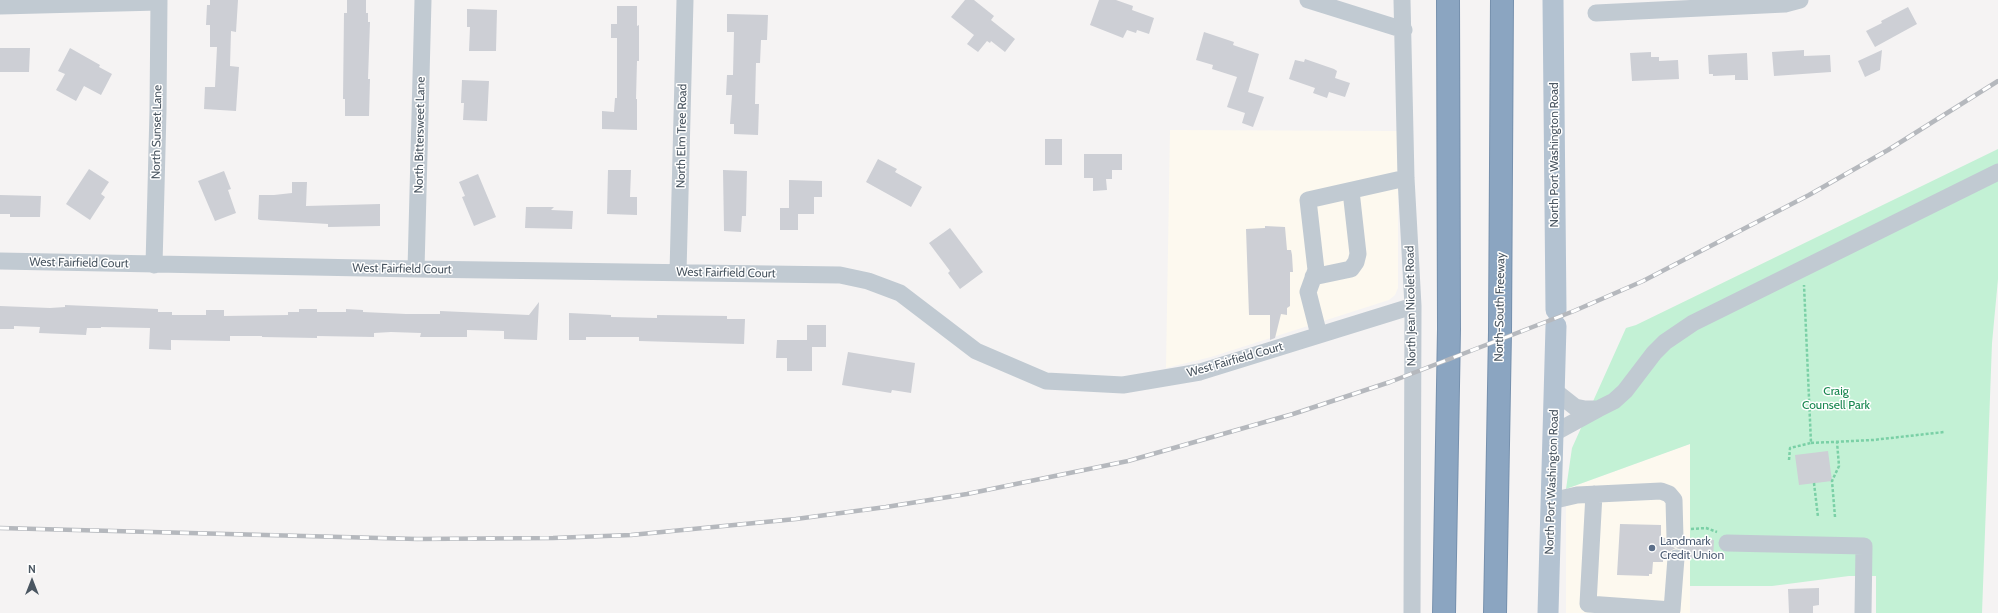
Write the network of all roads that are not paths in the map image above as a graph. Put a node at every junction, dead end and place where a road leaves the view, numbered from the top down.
1 (423, 0) edge
2 (685, 0) edge
3 (1308, 0) edge
4 (1402, 0) edge
5 (1448, 0) edge
6 (1502, 0) edge
7 (1553, 0) edge
8 (1800, 0) edge
9 (159, 1) edge
10 (1, 6) edge
11 (1596, 13) dead end
12 (1404, 30) junction
13 (1998, 172) edge
14 (1406, 178) junction
15 (1351, 190) junction
16 (0, 261) edge
17 (154, 265) junction
18 (416, 269) junction
19 (678, 272) junction
20 (1313, 277) junction
21 (1413, 306) junction
22 (1319, 335) junction
23 (1556, 392) junction
24 (1598, 409) junction
25 (1554, 433) junction
26 (1594, 494) junction
27 (1552, 501) junction
28 (1675, 538) road end
29 (1727, 542) road end
30 (1676, 558) dead end
31 (1588, 609) edge
32 (1412, 613) edge
33 (1444, 613) edge
34 (1495, 613) edge
35 (1548, 613) edge
36 (1863, 613) edge

1 - 18 street, North Bittersweet Lane
2 - 19 street, North Elm Tree Road
3 - 12 street
4 - 12 street, North Jean Nicolet Road
5 - 33 highway
6 - 34 highway, North-South Freeway
7 - 23 main road, North Port Washington Road
8 - 11 street
9 - 10 street
9 - 17 street, North Sunset Lane
12 - 14 street, North Jean Nicolet Road
13 - 24 street
14 - 15 street
14 - 21 street, North Jean Nicolet Road
15 - 20 street
15 - 20 street
16 - 17 street, West Fairfield Court
17 - 18 street, West Fairfield Court
18 - 19 street, West Fairfield Court
19 - 22 street, West Fairfield Court
20 - 22 street
21 - 22 street, West Fairfield Court
21 - 32 street, North Jean Nicolet Road
23 - 24 street
23 - 25 main road, North Port Washington Road
24 - 25 street
25 - 27 main road, North Port Washington Road
26 - 27 street
26 - 28 street
26 - 31 street
27 - 35 main road, North Port Washington Road
29 - 36 street
30 - 31 street

